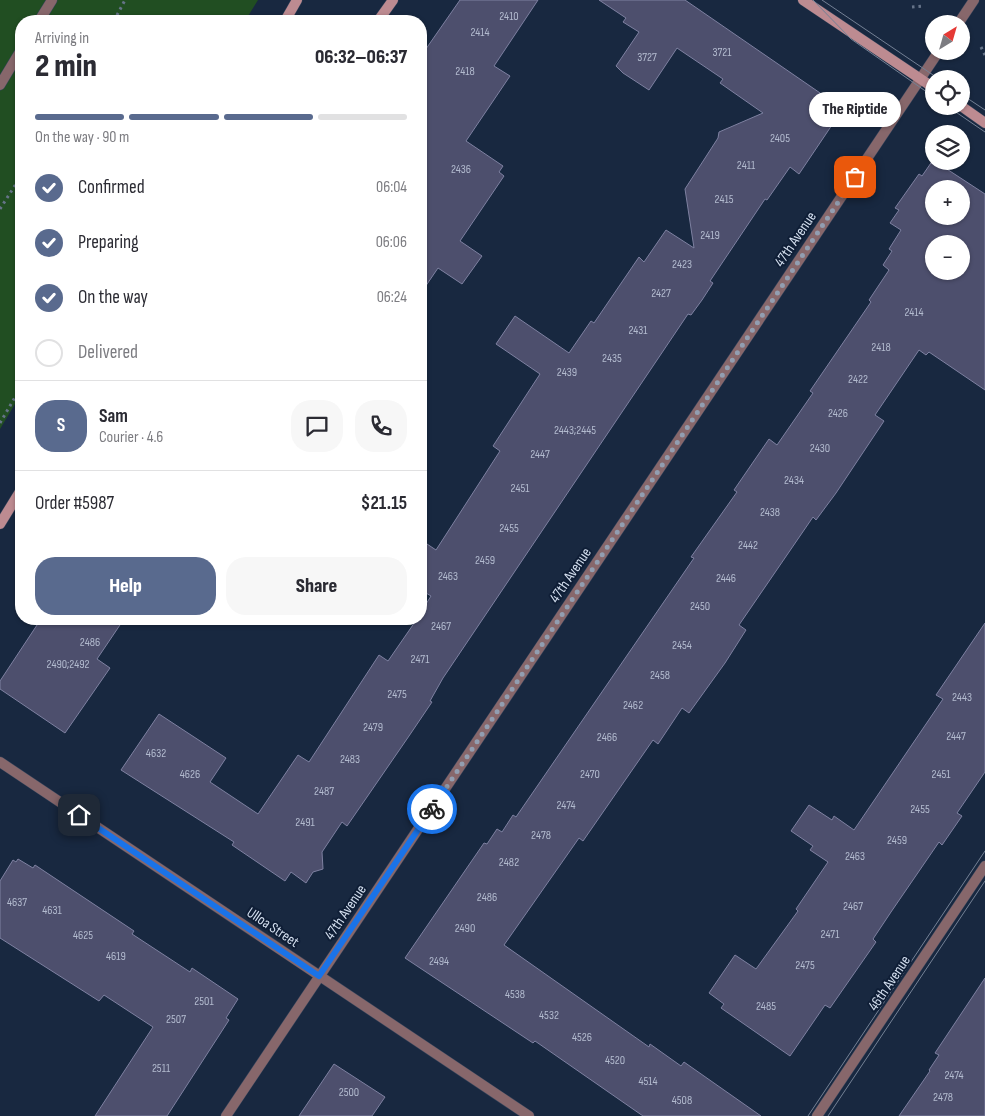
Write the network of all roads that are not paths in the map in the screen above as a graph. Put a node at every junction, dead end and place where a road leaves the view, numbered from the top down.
1 (52, 0) edge
2 (297, 0) edge
3 (393, 0) edge
4 (803, 0) edge
5 (974, 0) edge
6 (43, 15) edge
7 (288, 15) edge
8 (382, 15) edge
9 (964, 15) edge
10 (15, 60) edge
11 (933, 60) edge
12 (921, 79) junction
13 (925, 82) edge
14 (0, 85) edge
15 (970, 112) edge
16 (985, 122) edge
17 (15, 500) edge
18 (0, 524) edge
19 (0, 762) edge
20 (985, 866) edge
21 (319, 976) junction
22 (226, 1116) edge
23 (528, 1116) edge
24 (817, 1116) edge

1 - 6 street
2 - 7 street
3 - 8 street
4 - 12 street
5 - 9 street
10 - 14 street
11 - 12 street, 47th Avenue
12 - 13 street
12 - 21 street, 47th Avenue
15 - 16 street
17 - 18 street
19 - 21 street, Ulloa Street
20 - 24 street, 46th Avenue
21 - 22 street, 47th Avenue
21 - 23 street, Ulloa Street

